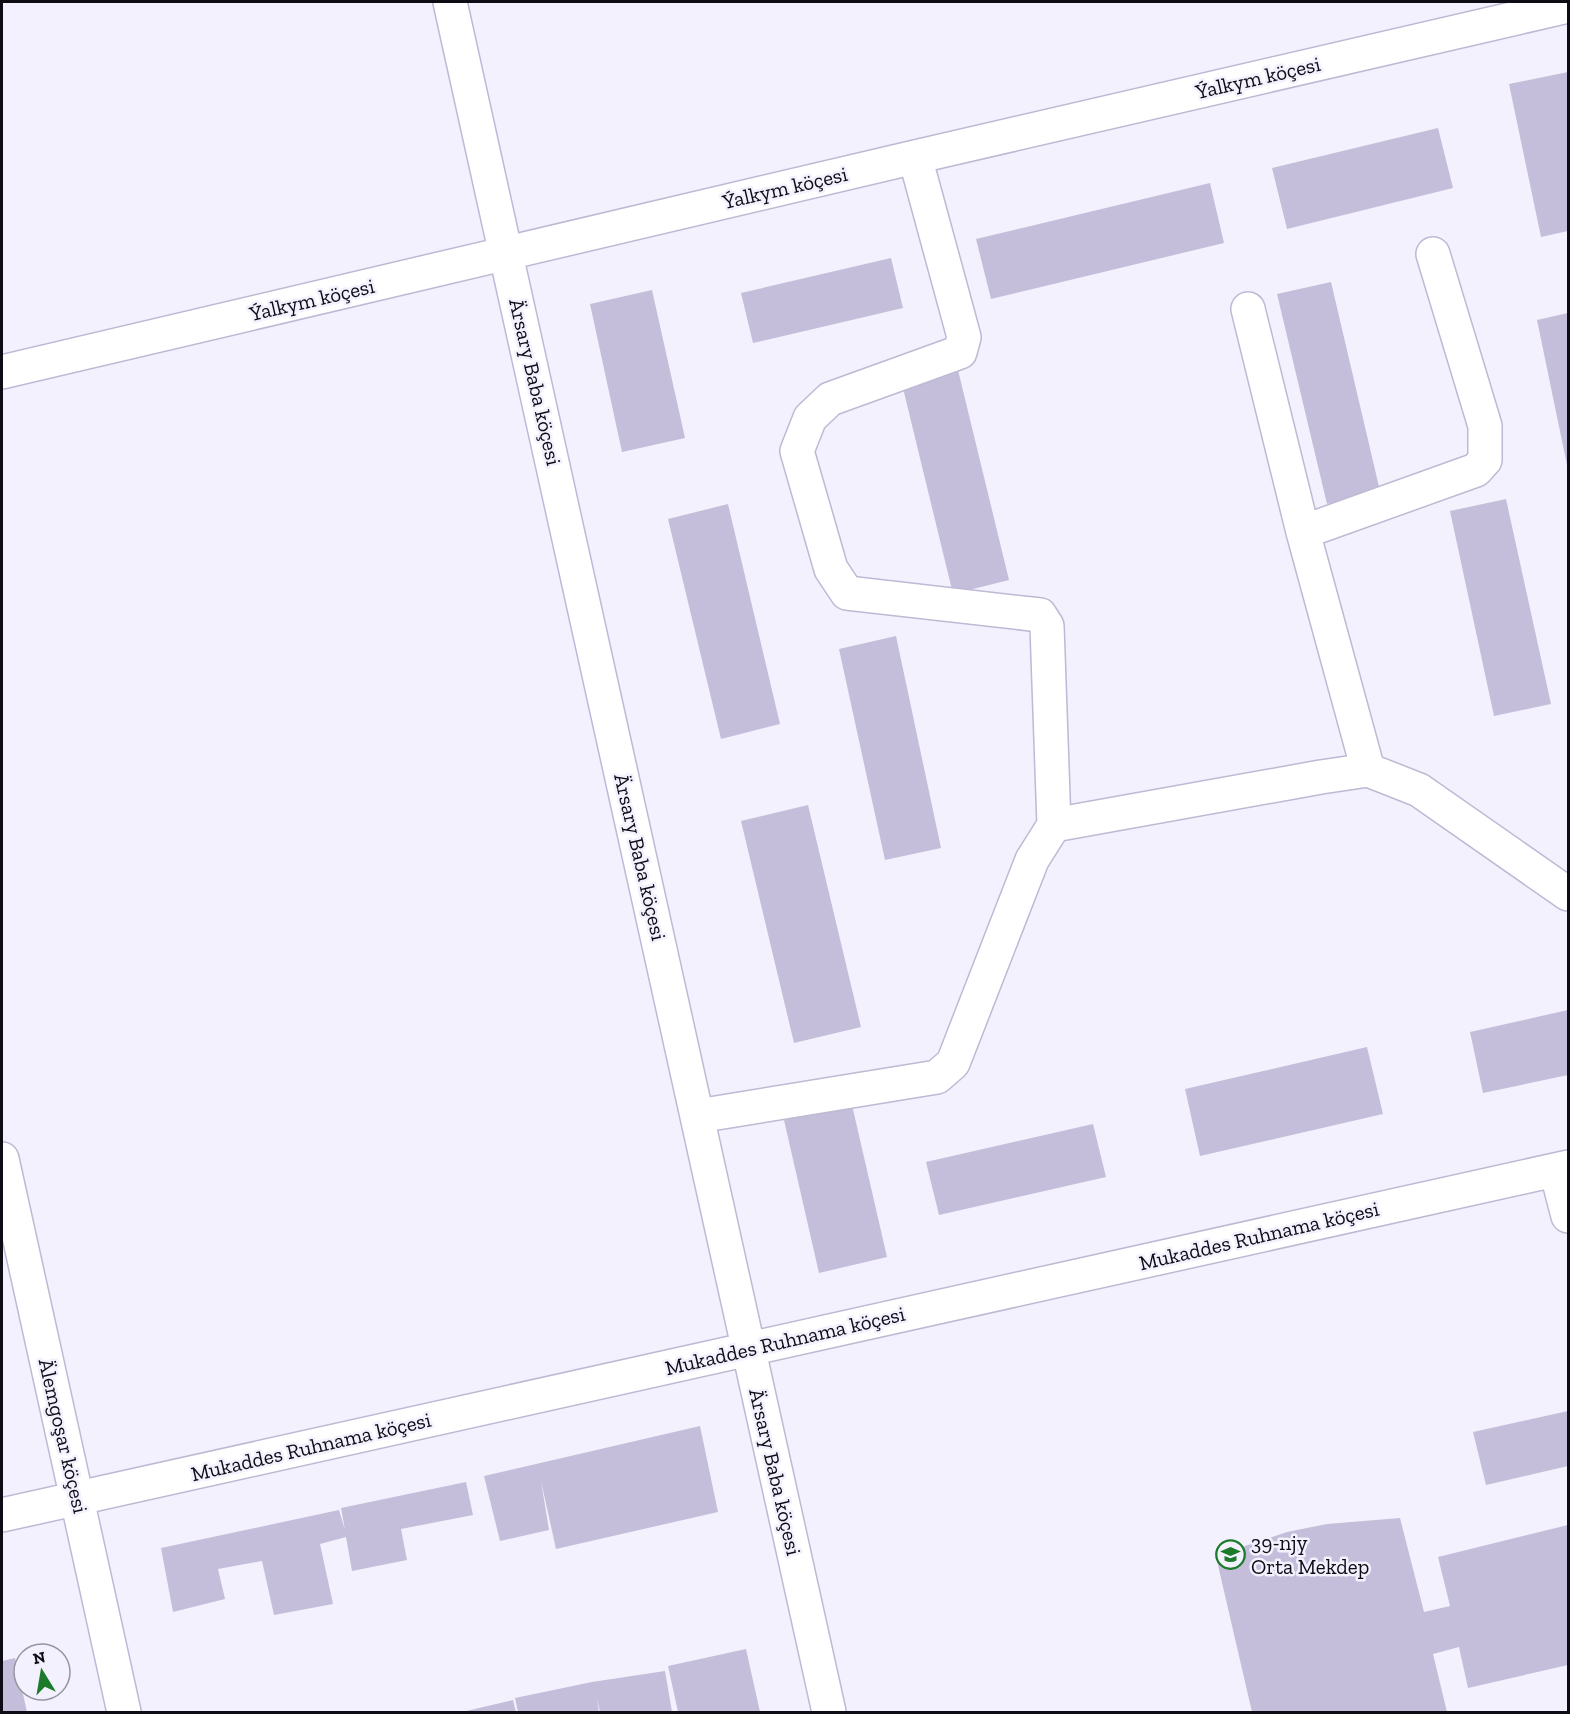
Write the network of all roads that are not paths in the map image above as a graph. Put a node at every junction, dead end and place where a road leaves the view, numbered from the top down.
1 (450, 2) edge
2 (1569, 6) edge
3 (915, 157) junction
4 (506, 254) junction
5 (1433, 254) dead end
6 (1248, 309) dead end
7 (2, 372) edge
8 (1303, 532) junction
9 (1368, 770) junction
10 (1054, 825) junction
11 (1569, 894) edge
12 (698, 1116) junction
13 (2, 1159) edge
14 (1562, 1168) edge
15 (1569, 1216) edge
16 (748, 1349) junction
17 (77, 1498) junction
18 (2, 1515) edge
19 (124, 1713) edge
20 (829, 1713) edge

1 - 4 street, Ärsary Baba köçesi
2 - 3 street, Ýalkym köçesi
3 - 4 street, Ýalkym köçesi
3 - 10 street
4 - 7 street, Ýalkym köçesi
4 - 12 street, Ärsary Baba köçesi
5 - 8 street
6 - 8 street
8 - 9 street
9 - 10 street
9 - 11 street
10 - 12 street
12 - 16 street, Ärsary Baba köçesi
13 - 17 street, Älemgoşar köçesi
14 - 15 street
14 - 16 street, Mukaddes Ruhnama köçesi
16 - 17 street, Mukaddes Ruhnama köçesi
16 - 20 street, Ärsary Baba köçesi
17 - 18 street, Mukaddes Ruhnama köçesi
17 - 19 street, Älemgoşar köçesi

